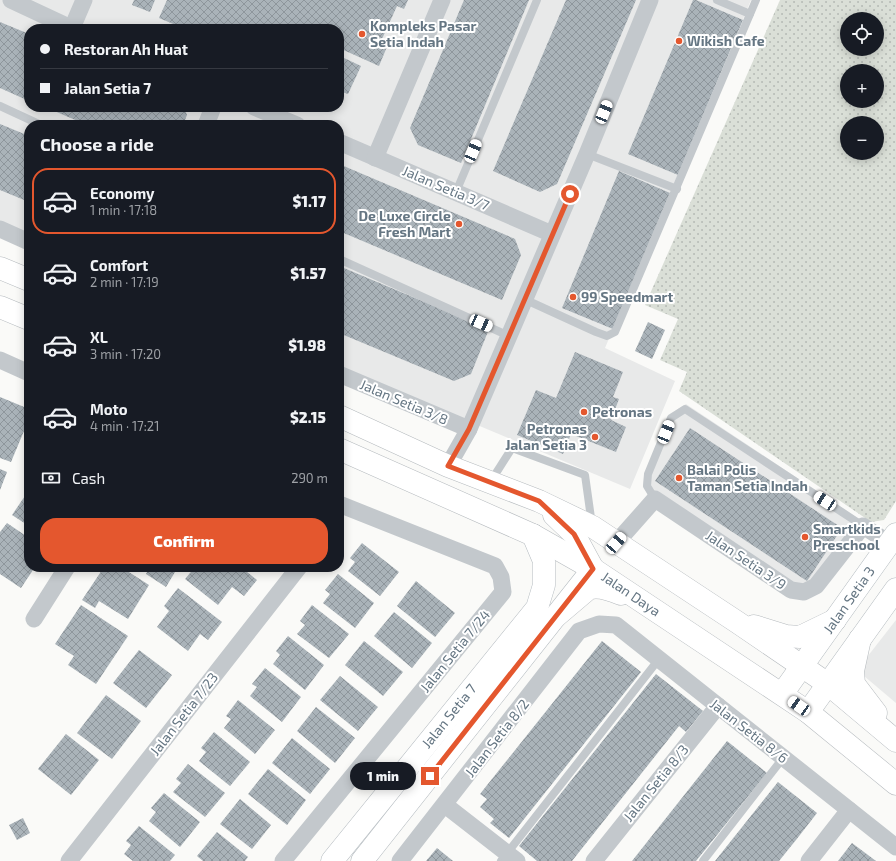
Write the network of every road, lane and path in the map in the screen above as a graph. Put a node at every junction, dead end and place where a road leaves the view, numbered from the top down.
1 (11, 0) edge
2 (84, 0) edge
3 (442, 0) edge
4 (537, 0) edge
5 (650, 0) edge
6 (717, 0) edge
7 (756, 0) edge
8 (750, 14) junction
9 (62, 24) edge
10 (75, 24) edge
11 (0, 106) edge
12 (266, 112) edge
13 (30, 120) edge
14 (285, 120) edge
15 (344, 144) edge
16 (587, 154) junction
17 (375, 158) junction
18 (676, 189) junction
19 (456, 192) junction
20 (0, 229) edge
21 (552, 234) junction
22 (24, 240) edge
23 (344, 261) edge
24 (0, 268) edge
25 (24, 278) edge
26 (524, 300) junction
27 (0, 307) edge
28 (24, 317) edge
29 (509, 336) junction
30 (0, 360) edge
31 (24, 371) edge
32 (344, 376) edge
33 (344, 418) edge
34 (469, 429) junction
35 (344, 451) edge
36 (448, 466) junction
37 (491, 482) junction
38 (655, 499) junction
39 (539, 501) junction
40 (344, 510) edge
41 (863, 526) junction
42 (592, 527) junction
43 (533, 535) junction
44 (892, 539) edge
45 (616, 543) junction
46 (593, 569) junction
47 (64, 572) edge
48 (295, 572) edge
49 (896, 589) edge
50 (637, 599) junction
51 (546, 612) junction
52 (34, 619) dead end
53 (835, 620) junction
54 (737, 622) junction
55 (599, 624) joint
56 (860, 639) junction
57 (658, 659) junction
58 (802, 666) junction
59 (828, 684) junction
60 (782, 694) junction
61 (718, 706) junction
62 (808, 712) junction
63 (894, 739) edge
64 (783, 758) junction
65 (896, 784) edge
66 (445, 805) junction
67 (849, 810) junction
68 (896, 847) edge
69 (508, 858) edge
70 (69, 861) edge
71 (283, 861) edge
72 (332, 861) edge
73 (362, 861) edge
74 (400, 861) edge
75 (594, 861) edge
76 (703, 861) edge
77 (809, 861) edge

1 - 9 street
2 - 10 street
3 - 17 street
4 - 19 lane
5 - 16 street
6 - 8 lane
7 - 8 lane
8 - 18 lane
11 - 13 lane
12 - 14 street
15 - 17 street, Jalan Setia 3/7
16 - 18 lane
16 - 21 street
17 - 19 street, Jalan Setia 3/7
18 - 26 lane
19 - 21 street, Jalan Setia 3/7
20 - 22 street
21 - 26 street
23 - 29 lane
24 - 25 main road
26 - 29 street
27 - 28 main road
29 - 34 street
30 - 31 street
32 - 34 street, Jalan Setia 3/8
33 - 36 main road
34 - 36 street
35 - 43 main road, Jalan Daya
36 - 37 main road
37 - 39 main road
37 - 42 lane
38 - 41 street, Jalan Setia 3/9
38 - 41 lane
38 - 45 street
39 - 42 main road
39 - 46 main road
40 - 71 street, Jalan Setia 7/24
41 - 44 street
42 - 45 main road
43 - 46 main road, Jalan Daya
43 - 51 main road
44 - 53 main road, Jalan Setia 3
45 - 54 main road
46 - 50 main road, Jalan Daya
46 - 51 main road
47 - 52 street
48 - 70 street, Jalan Setia 7/23
49 - 56 main road
50 - 51 main road
50 - 60 main road, Jalan Daya
51 - 72 main road, Jalan Setia 7
51 - 73 main road, Jalan Setia 7
53 - 54 main road
53 - 58 main road, Jalan Setia 3
54 - 58 main road
55 - 57 street, Jalan Setia 8/6
55 - 66 street, Jalan Setia 8/2
56 - 59 main road
56 - 63 main road
57 - 61 street, Jalan Setia 8/6
57 - 69 lane
58 - 59 main road
58 - 60 main road, Jalan Setia 3
59 - 62 main road
59 - 63 main road
60 - 62 main road, Jalan Daya
61 - 64 street, Jalan Setia 8/6
61 - 75 street, Jalan Setia 8/3
62 - 65 main road, Jalan Daya
64 - 67 street, Jalan Setia 8/6
64 - 76 lane
66 - 69 street
66 - 74 street, Jalan Setia 8/2
67 - 68 street, Jalan Setia 8/6
67 - 77 street

